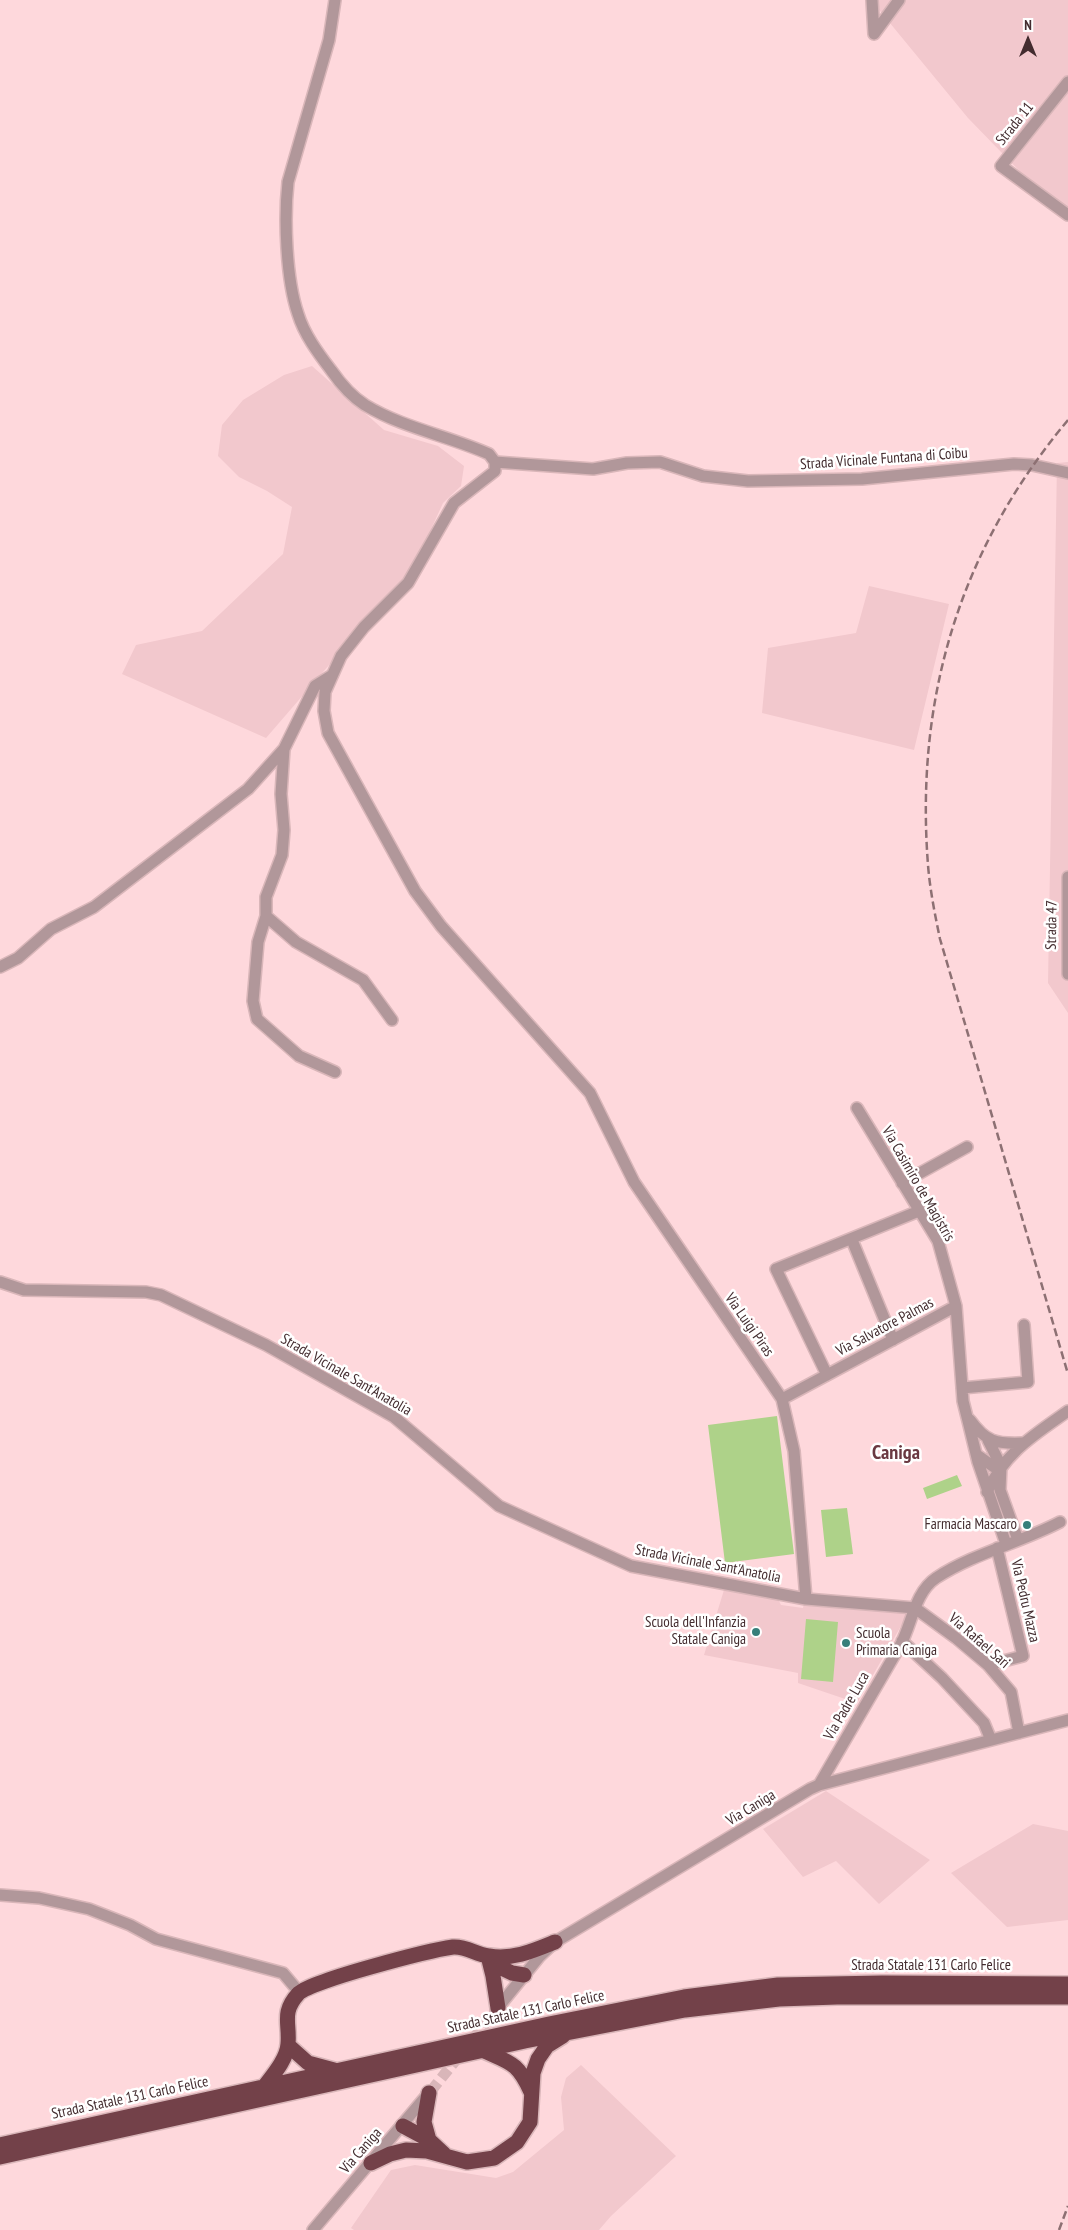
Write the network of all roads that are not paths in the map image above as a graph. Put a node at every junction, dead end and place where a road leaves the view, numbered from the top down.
1 (335, 0) edge
2 (872, 0) edge
3 (899, 0) edge
4 (1068, 82) edge
5 (1068, 215) edge
6 (495, 462) junction
7 (1068, 473) edge
8 (331, 676) junction
9 (284, 749) junction
10 (1068, 877) edge
11 (266, 916) junction
12 (0, 967) edge
13 (1068, 969) edge
14 (392, 1020) dead end
15 (335, 1072) dead end
16 (857, 1108) dead end
17 (968, 1147) dead end
18 (902, 1183) junction
19 (920, 1211) junction
20 (852, 1240) junction
21 (0, 1282) edge
22 (956, 1306) junction
23 (1024, 1324) dead end
24 (893, 1340) junction
25 (827, 1375) junction
26 (962, 1388) junction
27 (782, 1399) junction
28 (1068, 1411) edge
29 (966, 1416) junction
30 (988, 1440) junction
31 (1022, 1443) junction
32 (977, 1454) junction
33 (1001, 1466) junction
34 (987, 1492) junction
35 (1060, 1522) dead end
36 (1018, 1540) junction
37 (1002, 1546) junction
38 (806, 1599) junction
39 (915, 1608) junction
40 (902, 1641) junction
41 (988, 1665) junction
42 (1068, 1720) edge
43 (1019, 1733) junction
44 (991, 1740) junction
45 (819, 1785) junction
46 (0, 1895) edge
47 (555, 1942) junction
48 (493, 1959) junction
49 (524, 1975) junction
50 (1068, 1984) edge
51 (928, 1990) junction
52 (299, 1992) junction
53 (1068, 1998) edge
54 (497, 2009) joint
55 (632, 2013) junction
56 (567, 2033) junction
57 (289, 2046) junction
58 (484, 2051) junction
59 (337, 2071) junction
60 (264, 2087) junction
61 (430, 2092) joint
62 (532, 2096) junction
63 (403, 2126) junction
64 (0, 2145) edge
65 (428, 2145) junction
66 (0, 2157) edge
67 (370, 2162) junction
68 (313, 2230) edge

1 - 6 street
2 - 3 street
4 - 5 street, Strada 11
6 - 7 street, Strada Vicinale Funtana di Coibu
6 - 8 street
8 - 9 street
8 - 27 street, Via Luigi Piras
9 - 11 street
9 - 12 street
10 - 13 street, Strada 47
11 - 14 street
11 - 15 street
16 - 18 street, Via Casimiro de Magistris
17 - 18 street
18 - 19 street, Via Casimiro de Magistris
19 - 20 street
19 - 22 street, Via Casimiro de Magistris
20 - 24 street
20 - 25 street, Via Salvatore Palmas
21 - 38 street, Strada Vicinale Sant'Anatolia
22 - 24 street, Via Salvatore Palmas
22 - 26 street, Via Casimiro de Magistris
23 - 26 street
24 - 25 street, Via Salvatore Palmas
25 - 27 street, Via Salvatore Palmas
26 - 29 street, Via Casimiro de Magistris
27 - 38 street, Via Luigi Piras
28 - 31 street
29 - 30 street
29 - 32 street, Via Casimiro de Magistris
30 - 31 street
30 - 33 street
31 - 33 street
32 - 33 street
32 - 34 street, Via Casimiro de Magistris
33 - 34 street
33 - 36 street
34 - 37 street, Via Casimiro de Magistris
35 - 36 street, Via Padre Luca
36 - 37 street, Via Padre Luca
37 - 39 street, Via Padre Luca
37 - 41 street, Via Pedru Mazza
38 - 39 street, Strada Vicinale Sant'Anatolia
39 - 40 street, Via Padre Luca
39 - 41 street, Via Rafael Sari
40 - 44 street
40 - 45 street, Via Padre Luca
41 - 43 street, Via Rafael Sari
42 - 43 street, Via Caniga
43 - 44 street, Via Caniga
44 - 45 street, Via Caniga
45 - 47 street, Via Caniga
46 - 52 street
47 - 48 highway
47 - 49 street, Via Caniga
48 - 49 highway
48 - 52 highway
48 - 54 highway
49 - 54 street, Via Caniga
50 - 51 highway, Strada Statale 131 Carlo Felice
51 - 53 highway, Strada Statale 131 Carlo Felice
51 - 55 highway, Strada Statale 131 Carlo Felice
52 - 57 highway
55 - 56 highway, Strada Statale 131 Carlo Felice
55 - 59 highway, Strada Statale 131 Carlo Felice
56 - 58 highway, Strada Statale 131 Carlo Felice
56 - 62 highway
57 - 59 highway
57 - 60 highway
58 - 62 highway
58 - 66 highway, Strada Statale 131 Carlo Felice
59 - 60 highway, Strada Statale 131 Carlo Felice
60 - 64 highway, Strada Statale 131 Carlo Felice
61 - 63 street, Via Caniga
61 - 65 highway
62 - 65 highway
63 - 65 highway
63 - 67 street, Via Caniga
65 - 67 highway
67 - 68 street, Via Caniga

